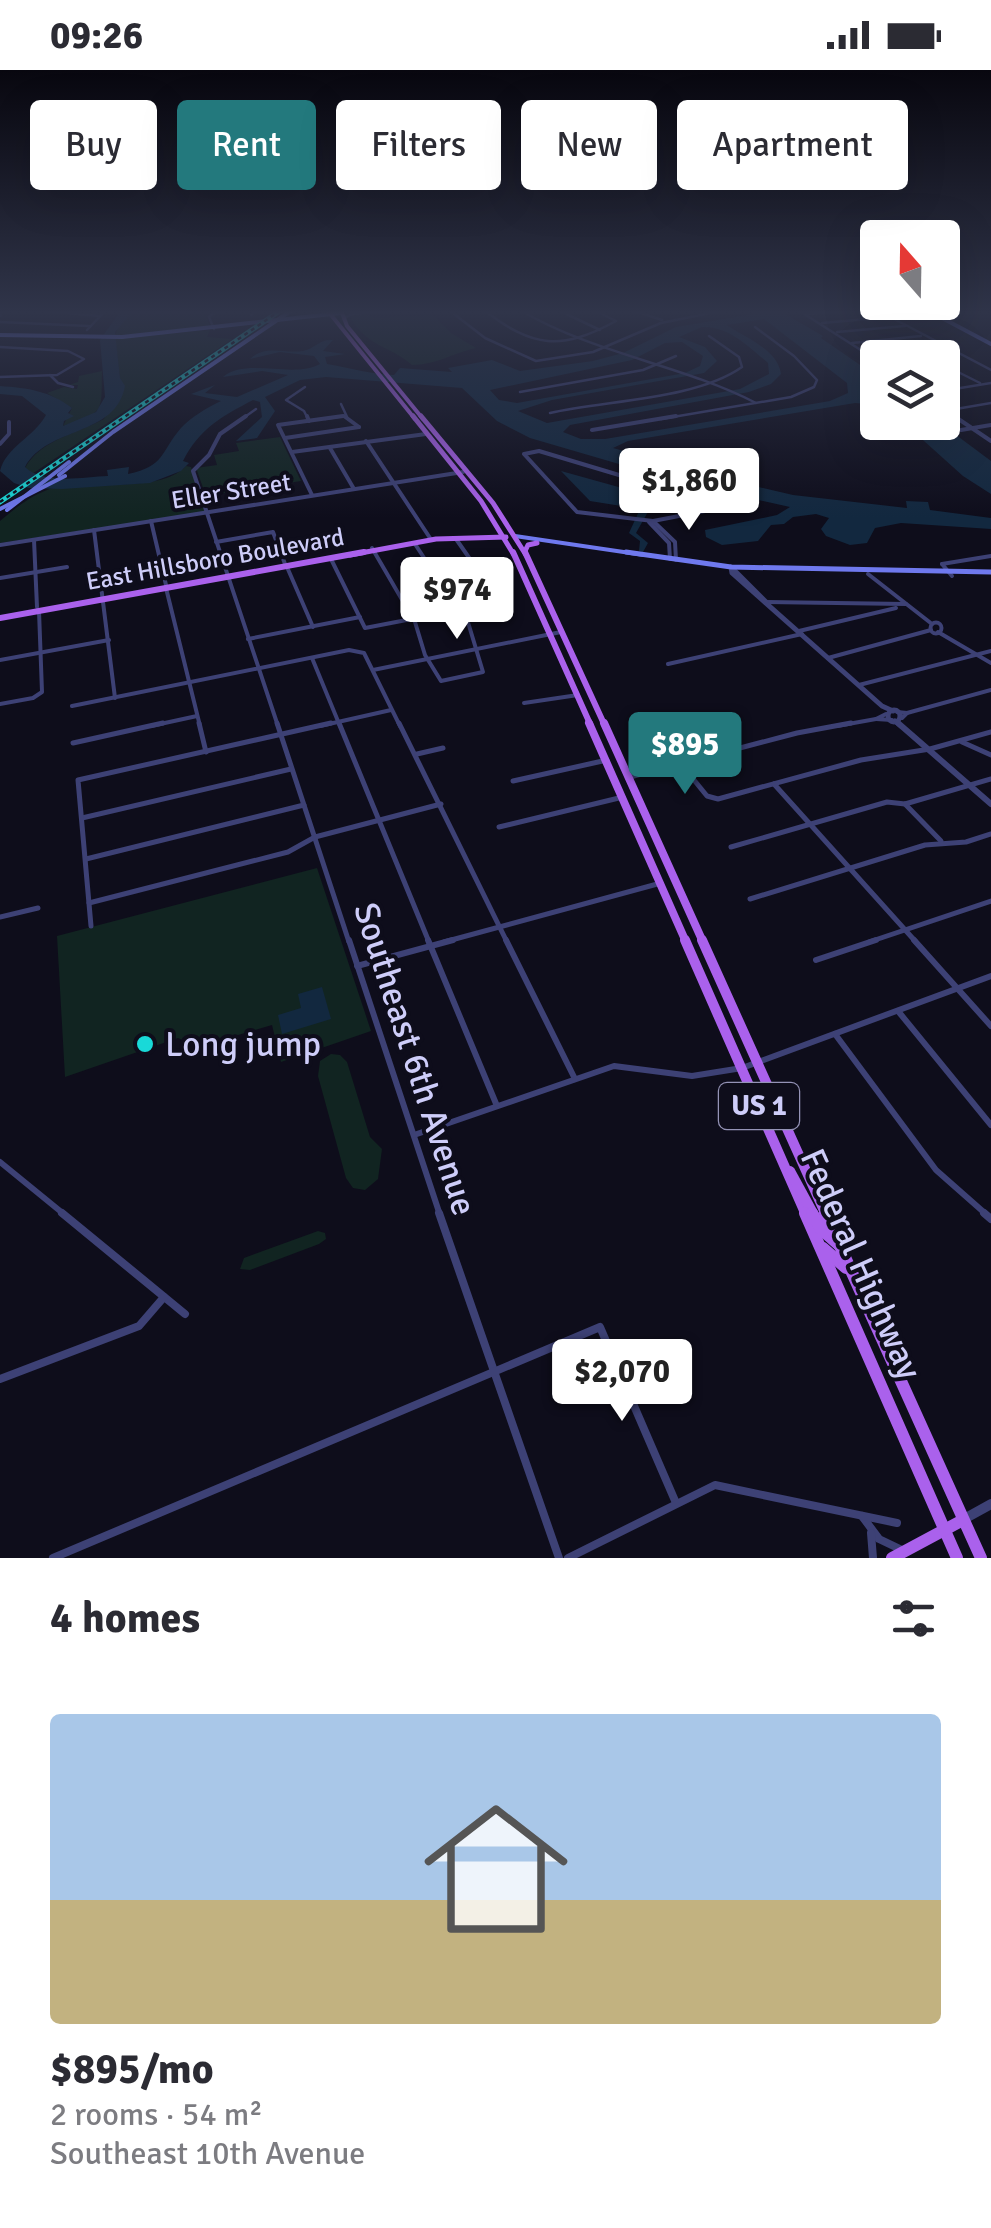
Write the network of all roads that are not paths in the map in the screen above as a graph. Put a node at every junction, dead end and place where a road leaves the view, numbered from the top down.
1 (54, 379) edge
2 (192, 379) edge
3 (382, 379) edge
4 (391, 379) edge
5 (586, 379) edge
6 (708, 379) edge
7 (722, 379) edge
8 (816, 379) edge
9 (973, 379) edge
10 (716, 382) junction
11 (991, 383) edge
12 (982, 384) junction
13 (73, 387) dead end
14 (305, 387) dead end
15 (960, 388) edge
16 (520, 392) dead end
17 (756, 403) junction
18 (991, 403) edge
19 (341, 404) dead end
20 (960, 408) edge
21 (256, 409) dead end
22 (550, 412) dead end
23 (412, 415) junction
24 (344, 416) junction
25 (424, 418) junction
26 (960, 420) edge
27 (310, 421) junction
28 (9, 422) dead end
29 (991, 425) edge
30 (973, 428) junction
31 (0, 430) edge
32 (10, 430) junction
33 (592, 430) dead end
34 (962, 430) dead end
35 (332, 432) junction
36 (426, 434) junction
37 (285, 438) junction
38 (366, 441) junction
39 (432, 441) junction
40 (991, 442) edge
41 (0, 444) edge
42 (444, 444) junction
43 (340, 445) junction
44 (330, 447) junction
45 (96, 448) junction
46 (292, 452) junction
47 (467, 471) junction
48 (458, 472) junction
49 (394, 482) junction
50 (658, 488) dead end
51 (354, 489) junction
52 (312, 496) junction
53 (731, 506) dead end
54 (2, 510) edge
55 (206, 512) junction
56 (647, 520) junction
57 (151, 521) junction
58 (94, 530) junction
59 (455, 537) junction
60 (433, 538) junction
61 (506, 538) junction
62 (517, 539) junction
63 (34, 540) junction
64 (216, 542) junction
65 (537, 543) junction
66 (415, 544) junction
67 (0, 545) edge
68 (596, 548) junction
69 (373, 550) junction
70 (525, 551) junction
71 (991, 556) edge
72 (331, 559) junction
73 (673, 559) junction
74 (659, 560) junction
75 (305, 562) junction
76 (286, 565) junction
77 (66, 567) dead end
78 (732, 570) junction
79 (35, 572) junction
80 (865, 573) junction
81 (991, 573) edge
82 (951, 574) junction
83 (882, 575) junction
84 (227, 576) junction
85 (0, 578) edge
86 (882, 585) junction
87 (166, 586) junction
88 (103, 598) junction
89 (766, 602) junction
90 (906, 604) junction
91 (881, 608) junction
92 (896, 608) dead end
93 (38, 609) junction
94 (461, 610) junction
95 (0, 616) edge
96 (360, 617) junction
97 (412, 620) junction
98 (313, 627) junction
99 (936, 629) junction
100 (560, 630) junction
101 (550, 632) junction
102 (801, 633) junction
103 (248, 639) junction
104 (109, 640) junction
105 (477, 648) junction
106 (991, 651) edge
107 (40, 653) junction
108 (976, 655) junction
109 (312, 658) junction
110 (828, 658) junction
111 (427, 659) junction
112 (0, 660) edge
113 (991, 663) edge
114 (668, 664) dead end
115 (258, 669) junction
116 (374, 670) junction
117 (189, 683) junction
118 (573, 684) junction
119 (859, 685) junction
120 (991, 690) edge
121 (588, 693) junction
122 (578, 695) junction
123 (116, 698) junction
124 (524, 703) dead end
125 (593, 703) junction
126 (0, 704) edge
127 (72, 706) dead end
128 (393, 710) junction
129 (197, 716) junction
130 (895, 716) junction
131 (338, 722) junction
132 (991, 732) edge
133 (280, 736) junction
134 (959, 741) junction
135 (74, 743) dead end
136 (443, 748) dead end
137 (930, 750) junction
138 (206, 752) junction
139 (417, 754) junction
140 (991, 755) edge
141 (608, 763) junction
142 (681, 764) junction
143 (292, 769) junction
144 (627, 778) junction
145 (991, 779) edge
146 (513, 781) dead end
147 (616, 783) junction
148 (774, 784) junction
149 (970, 785) junction
150 (634, 793) junction
151 (623, 797) junction
152 (441, 804) junction
153 (905, 804) junction
154 (991, 804) edge
155 (304, 805) junction
156 (82, 818) junction
157 (379, 820) junction
158 (810, 824) junction
159 (499, 826) dead end
160 (991, 834) edge
161 (315, 837) junction
162 (943, 843) junction
163 (731, 847) dead end
164 (649, 857) junction
165 (86, 858) junction
166 (850, 869) junction
167 (669, 871) junction
168 (661, 883) junction
169 (682, 900) junction
170 (750, 900) dead end
171 (991, 901) edge
172 (89, 903) junction
173 (38, 908) dead end
174 (0, 917) edge
175 (91, 926) dead end
176 (500, 926) junction
177 (905, 930) junction
178 (430, 944) junction
179 (816, 960) dead end
180 (357, 966) junction
181 (991, 976) edge
182 (958, 988) junction
183 (898, 1011) junction
184 (991, 1026) edge
185 (834, 1034) junction
186 (757, 1063) junction
187 (742, 1068) junction
188 (575, 1079) junction
189 (497, 1106) junction
190 (991, 1125) edge
191 (414, 1135) junction
192 (0, 1162) edge
193 (786, 1169) junction
194 (991, 1219) edge
195 (839, 1245) junction
196 (821, 1248) junction
197 (854, 1279) junction
198 (164, 1297) junction
199 (185, 1314) dead end
200 (491, 1369) junction
201 (0, 1379) edge
202 (676, 1503) junction
203 (991, 1504) edge
204 (862, 1516) junction
205 (963, 1520) junction
206 (897, 1523) dead end
207 (870, 1530) junction
208 (945, 1530) junction
209 (898, 1555) edge
210 (54, 1558) edge
211 (559, 1558) edge
212 (568, 1558) edge
213 (873, 1558) edge
214 (957, 1558) edge
215 (981, 1558) edge

1 - 13 street
2 - 45 main road
3 - 23 main road, US 1
4 - 25 main road, US 1
5 - 16 street
6 - 10 street
7 - 10 street
8 - 17 street
9 - 12 street
10 - 17 street
10 - 22 street
11 - 12 street
12 - 15 street
14 - 27 street
17 - 33 street
18 - 20 street
19 - 24 street
21 - 55 street, Southeast 6th Avenue
23 - 25 main road
23 - 36 main road, US 1
24 - 27 street
24 - 35 street
25 - 42 main road, US 1
26 - 30 street
27 - 37 street
28 - 32 street
29 - 30 street
30 - 34 street
30 - 40 street
31 - 32 street
32 - 41 street
35 - 37 street
35 - 43 street
36 - 38 street
36 - 39 main road, US 1
37 - 46 street
38 - 43 street
38 - 49 street
39 - 42 main road
39 - 48 main road, US 1
42 - 47 main road, US 1
43 - 44 street
44 - 46 street
44 - 51 street
45 - 54 main road, bridge
45 - 54 main road, bridge
46 - 52 street
47 - 48 street, Eller Street
47 - 62 main road, US 1
48 - 49 street, Eller Street
48 - 61 main road, Federal Highway / US 1
49 - 51 street, Eller Street
49 - 60 street
50 - 56 street
51 - 52 street, Eller Street
52 - 55 street, Eller Street
53 - 56 street
55 - 57 street, Eller Street
55 - 64 street, Southeast 6th Avenue
56 - 73 street
57 - 58 street, Eller Street
57 - 87 street
58 - 63 street, Eller Street
58 - 88 street
59 - 60 main road, East Hillsboro Boulevard
59 - 61 main road, East Hillsboro Boulevard
59 - 94 street
60 - 66 main road, East Hillsboro Boulevard
60 - 69 main road, East Hillsboro Boulevard
61 - 62 main road, East Hillsboro Boulevard
61 - 101 main road, Federal Highway / US 1
62 - 65 main road, East Hillsboro Boulevard
62 - 68 main road, East Hillsboro Boulevard
62 - 70 main road, Federal Highway / US 1
63 - 67 street, Eller Street
63 - 79 street
64 - 76 street
64 - 84 street, Southeast 6th Avenue
65 - 68 main road, East Hillsboro Boulevard
65 - 70 main road
66 - 69 main road, East Hillsboro Boulevard
66 - 94 street
68 - 73 main road, East Hillsboro Boulevard
68 - 74 main road, East Hillsboro Boulevard
69 - 72 main road, East Hillsboro Boulevard
69 - 75 main road, East Hillsboro Boulevard
69 - 97 street
70 - 100 main road, Federal Highway / US 1
71 - 82 street
72 - 75 main road, East Hillsboro Boulevard
72 - 96 street
73 - 74 main road
73 - 78 main road, East Hillsboro Boulevard
74 - 78 main road, East Hillsboro Boulevard
75 - 76 main road, East Hillsboro Boulevard
76 - 84 main road, East Hillsboro Boulevard
76 - 98 street
77 - 79 street
78 - 80 main road, East Hillsboro Boulevard
78 - 80 main road, East Hillsboro Boulevard
78 - 89 street
79 - 85 street
79 - 93 street
80 - 82 main road, East Hillsboro Boulevard
80 - 83 main road, East Hillsboro Boulevard
80 - 86 street
81 - 82 main road, East Hillsboro Boulevard
82 - 83 main road, East Hillsboro Boulevard
83 - 86 street
84 - 87 main road, East Hillsboro Boulevard
84 - 103 street, Southeast 6th Avenue
86 - 90 street
87 - 88 main road, East Hillsboro Boulevard
87 - 117 street
88 - 93 main road, East Hillsboro Boulevard
88 - 104 street
89 - 91 street
89 - 102 street
90 - 91 street
90 - 99 street
91 - 92 street
91 - 102 street
93 - 95 main road, East Hillsboro Boulevard
93 - 107 street
94 - 97 street
94 - 105 street
96 - 97 street
96 - 98 street
97 - 111 street
98 - 103 street
99 - 108 street
99 - 110 street
100 - 101 street
100 - 121 main road, Federal Highway / US 1
101 - 105 street
101 - 118 main road, Federal Highway / US 1
102 - 110 street
102 - 114 street
103 - 115 street, Southeast 6th Avenue
104 - 107 street
104 - 123 street
105 - 111 street
105 - 111 street
106 - 108 street
107 - 112 street
107 - 126 street
108 - 113 street
108 - 119 street
109 - 115 street
109 - 116 street
109 - 131 street
110 - 119 street
111 - 116 street
115 - 117 street
115 - 133 street, Southeast 6th Avenue
116 - 128 street
117 - 123 street
117 - 129 street
118 - 121 main road
118 - 122 main road, Federal Highway / US 1
119 - 130 street
120 - 130 street
121 - 125 main road, Federal Highway / US 1
122 - 124 street
122 - 125 main road
122 - 141 main road, Federal Highway / US 1
123 - 127 street
125 - 144 main road, Federal Highway / US 1
128 - 131 street
128 - 139 street
129 - 135 street
129 - 138 street
130 - 137 street
130 - 142 street
131 - 133 street
131 - 157 street
132 - 134 street
133 - 138 street
133 - 143 street, Southeast 6th Avenue
134 - 137 street
134 - 140 street
136 - 139 street
137 - 148 street
137 - 149 street
138 - 156 street
139 - 152 street
141 - 144 main road
141 - 146 street
141 - 147 main road, Federal Highway / US 1
142 - 144 street
142 - 148 street
143 - 155 street, Southeast 6th Avenue
143 - 156 street
144 - 150 main road, Federal Highway / US 1
145 - 149 street
147 - 150 main road
147 - 151 main road, Federal Highway / US 1
148 - 158 street
149 - 153 street
149 - 154 street
150 - 167 main road, Federal Highway / US 1
151 - 159 street
151 - 164 main road, Federal Highway / US 1
152 - 157 street
152 - 176 street
153 - 158 street
153 - 162 street
155 - 161 street, Southeast 6th Avenue
155 - 165 street
156 - 165 street
157 - 161 street
157 - 178 street
158 - 163 street
158 - 166 street
160 - 162 street
161 - 172 street
161 - 180 street, Southeast 6th Avenue
162 - 166 street
164 - 167 main road
164 - 168 main road, Federal Highway / US 1
165 - 172 street
166 - 170 street
166 - 177 street
167 - 169 main road, Federal Highway / US 1
168 - 169 main road
168 - 176 street
168 - 187 main road, Federal Highway / US 1
169 - 186 main road, Federal Highway / US 1
171 - 177 street
172 - 175 street
173 - 174 street
176 - 178 street
176 - 188 street
177 - 179 street
177 - 182 street
178 - 180 street
178 - 189 street
180 - 191 street, Southeast 6th Avenue
181 - 182 street
182 - 183 street
182 - 184 street
183 - 185 street
183 - 190 street
185 - 186 street
185 - 194 street
186 - 187 street
186 - 195 main road, Federal Highway / US 1
187 - 188 street
187 - 193 main road, Federal Highway / US 1
188 - 189 street
189 - 191 street
191 - 200 street, Southeast 6th Avenue
192 - 198 street
193 - 195 main road
193 - 196 main road, Federal Highway / US 1
195 - 197 main road, Federal Highway / US 1
196 - 197 main road
196 - 208 main road, Federal Highway / US 1
197 - 205 main road, Federal Highway / US 1
198 - 199 street
198 - 201 street
200 - 202 street
200 - 210 street
200 - 211 street, Southeast 6th Avenue
202 - 204 street
202 - 212 street
203 - 205 street
204 - 206 street
204 - 207 street
205 - 208 main road
205 - 215 main road, Federal Highway / US 1
207 - 209 street
207 - 213 street
208 - 209 main road
208 - 214 main road, Federal Highway / US 1

